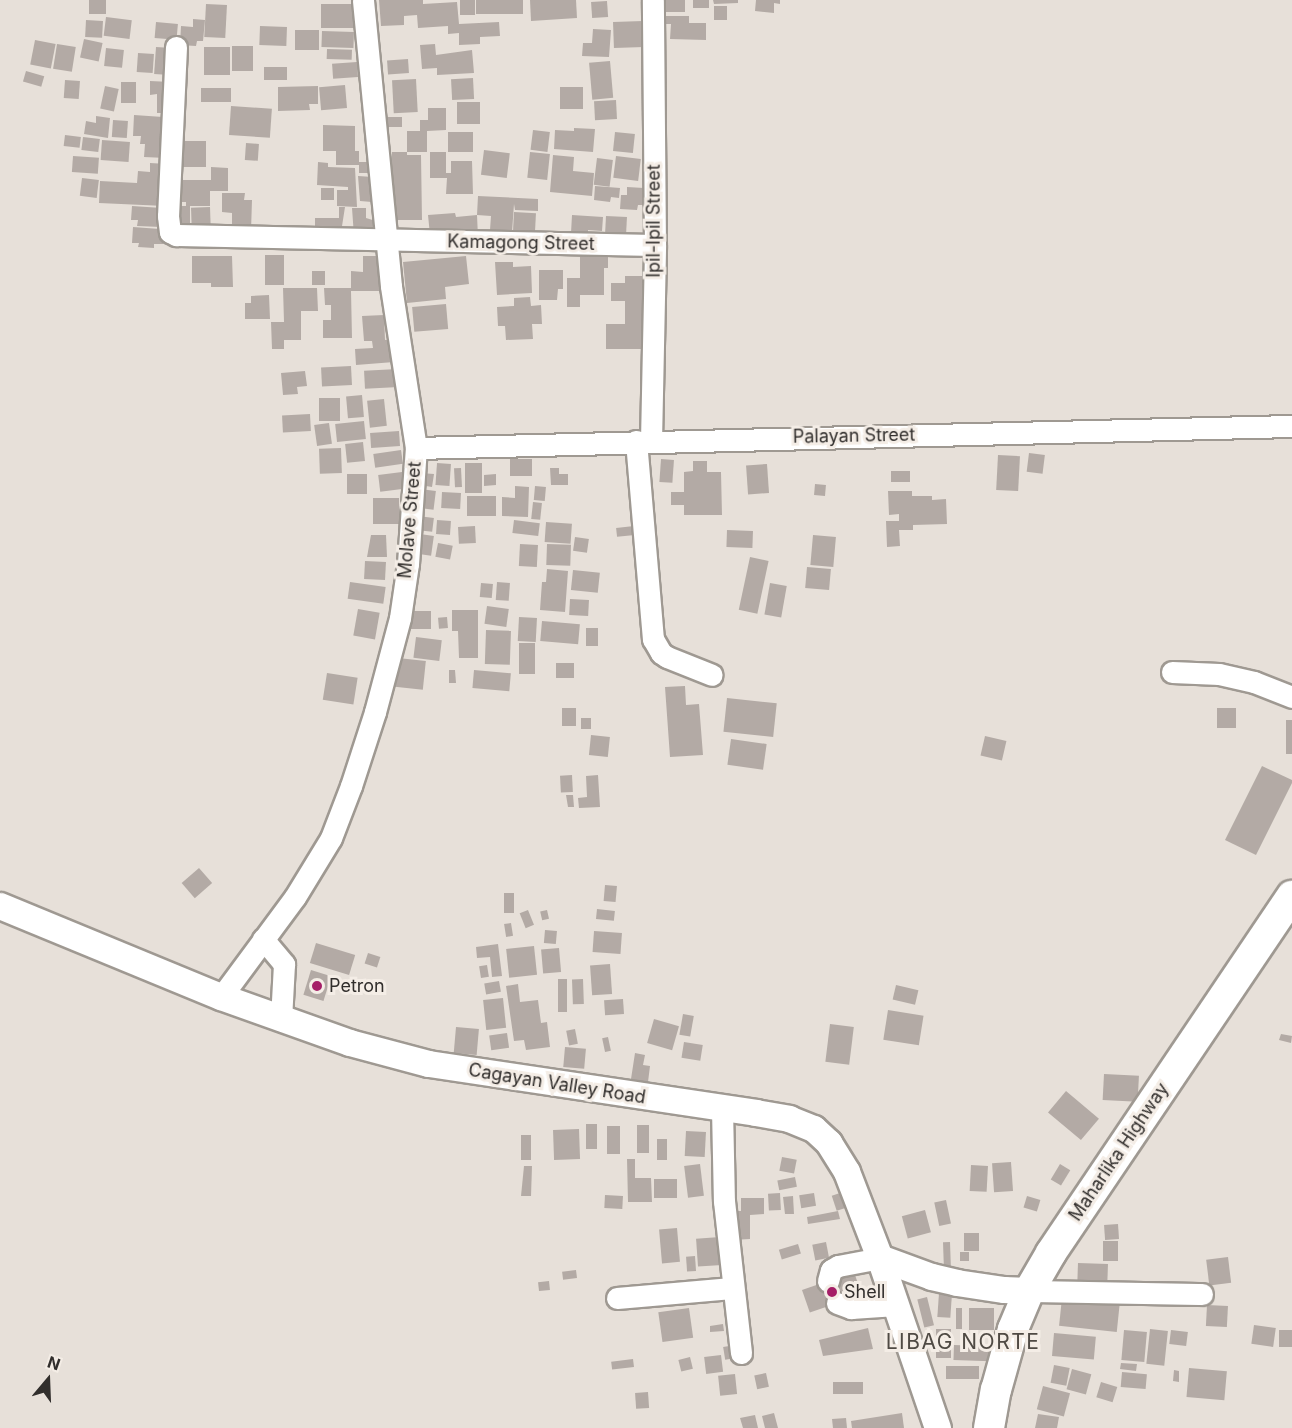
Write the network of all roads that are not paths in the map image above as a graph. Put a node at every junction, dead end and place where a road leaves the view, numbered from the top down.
1 (363, 0) edge
2 (653, 0) edge
3 (176, 47) dead end
4 (387, 241) junction
5 (655, 245) junction
6 (1292, 426) edge
7 (643, 441) junction
8 (416, 448) junction
9 (1172, 672) dead end
10 (712, 675) dead end
11 (1292, 697) edge
12 (1292, 896) edge
13 (0, 906) edge
14 (263, 939) junction
15 (221, 997) junction
16 (281, 1020) junction
17 (722, 1108) junction
18 (880, 1258) junction
19 (828, 1281) dead end
20 (732, 1288) junction
21 (1029, 1291) junction
22 (1202, 1294) dead end
23 (616, 1298) dead end
24 (837, 1303) dead end
25 (896, 1305) junction
26 (741, 1353) dead end
27 (938, 1428) edge
28 (989, 1428) edge

1 - 4 street, Molave Street
2 - 5 street, Ipil-Ipil Street
3 - 4 street, Kamagong Street
4 - 5 street, Kamagong Street
4 - 8 street, Molave Street
5 - 7 street, Ipil-Ipil Street
6 - 7 street, Palayan Street
7 - 8 street, Palayan Street
7 - 10 street, Ipil-Ipil Street
8 - 14 street, Molave Street
9 - 11 street
12 - 21 highway, Maharlika Highway
13 - 15 main road, Cagayan Valley Road
14 - 15 street, Molave Street
14 - 16 street
15 - 16 main road, Cagayan Valley Road
16 - 17 main road, Cagayan Valley Road
17 - 18 main road, Cagayan Valley Road
17 - 20 street
18 - 19 street
18 - 21 main road
18 - 25 main road, Cagayan Valley Road
20 - 23 street
20 - 26 street
21 - 22 street
21 - 28 highway, Maharlika Highway
24 - 25 street
25 - 27 main road, Cagayan Valley Road

